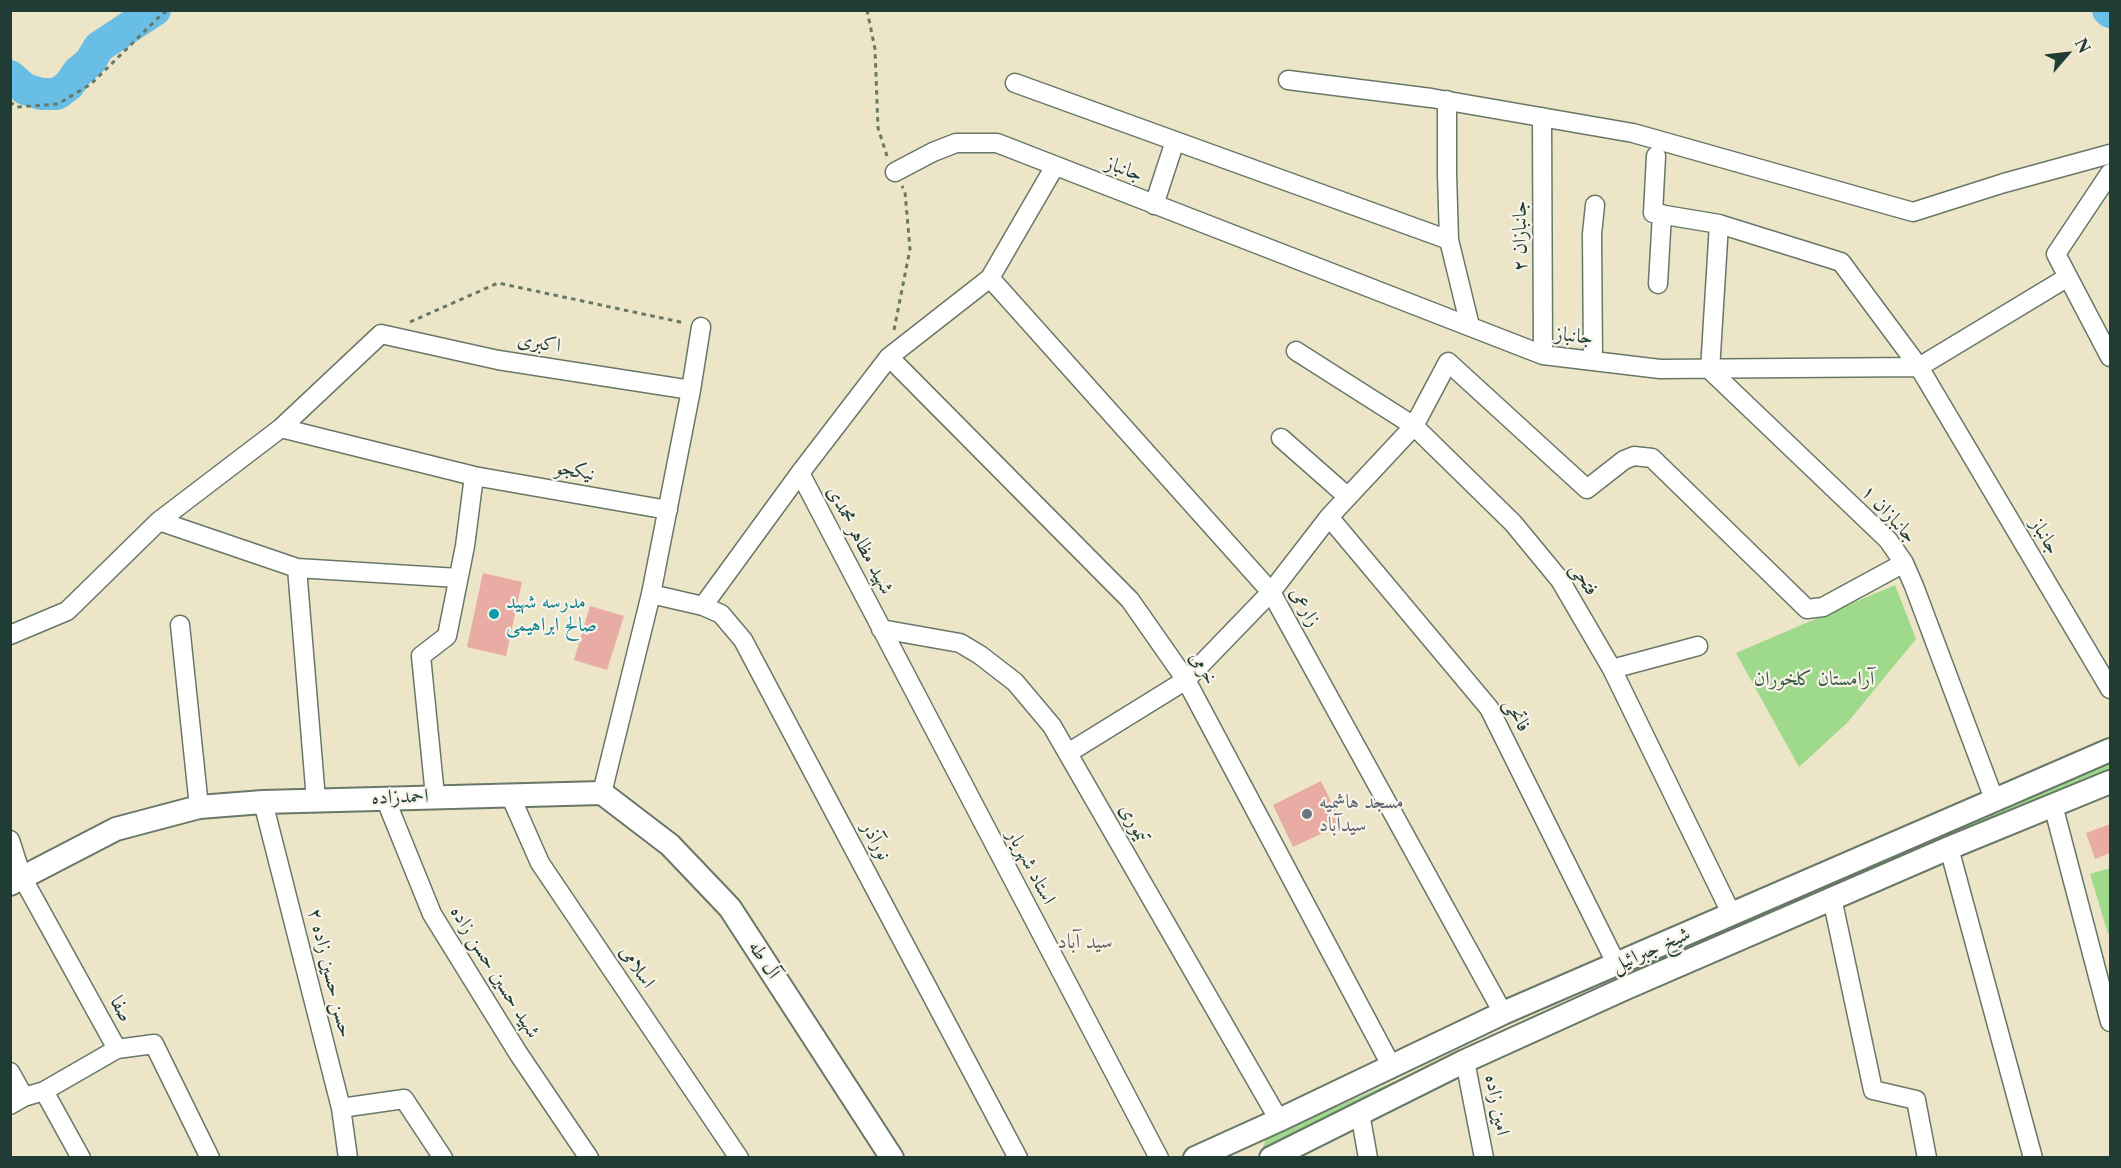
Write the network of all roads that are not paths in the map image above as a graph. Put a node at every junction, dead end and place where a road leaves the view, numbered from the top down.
1 (1288, 80) dead end
2 (1015, 82) dead end
3 (1447, 100) junction
4 (1542, 117) junction
5 (1175, 141) junction
6 (2110, 154) edge
7 (1656, 156) dead end
8 (1055, 166) junction
9 (895, 172) dead end
10 (2110, 172) edge
11 (1154, 205) junction
12 (1595, 205) dead end
13 (1662, 214) junction
14 (1719, 224) junction
15 (1449, 240) junction
16 (2068, 277) junction
17 (990, 278) junction
18 (1658, 284) dead end
19 (1470, 326) junction
20 (701, 327) road end
21 (1296, 351) dead end
22 (1544, 355) junction
23 (889, 357) junction
24 (2110, 357) edge
25 (1593, 361) junction
26 (1919, 368) junction
27 (1710, 370) junction
28 (692, 390) junction
29 (1414, 426) junction
30 (281, 428) junction
31 (1281, 438) dead end
32 (800, 473) junction
33 (474, 476) junction
34 (1348, 497) junction
35 (668, 510) junction
36 (1329, 517) junction
37 (159, 521) junction
38 (1904, 564) junction
39 (297, 568) junction
40 (458, 578) junction
41 (1271, 592) junction
42 (651, 594) junction
43 (703, 606) junction
44 (180, 625) dead end
45 (881, 629) junction
46 (10, 635) edge
47 (1698, 646) dead end
48 (1612, 669) junction
49 (1186, 680) junction
50 (2110, 689) edge
51 (2110, 750) edge
52 (1068, 753) junction
53 (2110, 782) edge
54 (602, 793) junction
55 (510, 795) junction
56 (435, 796) junction
57 (385, 798) junction
58 (1995, 799) junction
59 (315, 800) junction
60 (263, 801) junction
61 (2053, 805) junction
62 (199, 807) junction
63 (10, 840) edge
64 (1948, 848) junction
65 (16, 881) edge
66 (1832, 898) junction
67 (1732, 915) junction
68 (1617, 965) junction
69 (1626, 988) junction
70 (1503, 1013) junction
71 (2110, 1022) edge
72 (117, 1049) junction
73 (1465, 1061) junction
74 (1392, 1067) junction
75 (10, 1072) edge
76 (44, 1090) junction
77 (17, 1101) edge
78 (341, 1108) junction
79 (1360, 1113) junction
80 (1279, 1120) junction
81 (1230, 1150) edge
82 (81, 1158) edge
83 (210, 1158) edge
84 (348, 1158) edge
85 (443, 1158) edge
86 (589, 1158) edge
87 (739, 1158) edge
88 (892, 1158) edge
89 (1018, 1158) edge
90 (1159, 1158) edge
91 (1195, 1158) edge
92 (1271, 1158) edge
93 (1368, 1158) edge
94 (1484, 1158) edge
95 (1927, 1158) edge
96 (2033, 1158) edge

1 - 3 street
2 - 5 street
3 - 4 street
3 - 15 street
4 - 6 street
4 - 22 street, جانبازان ۲
5 - 11 street
5 - 15 street
7 - 13 street
8 - 9 street, جانباز
8 - 11 street, جانباز
8 - 17 street
10 - 16 street
11 - 19 street, جانباز
12 - 25 street
13 - 14 street
13 - 18 street
14 - 26 street
14 - 27 street
15 - 19 street
16 - 24 street
16 - 26 street
17 - 23 street
17 - 41 street, زارعی
19 - 22 street, جانباز
20 - 28 street
21 - 29 street, فتحی
22 - 25 street, جانباز
23 - 32 street
23 - 49 street, خرمی
25 - 27 street, جانباز
26 - 27 street, جانباز
26 - 50 street, جانباز
27 - 38 street, جانبازان ۱
28 - 30 street, اکبری
28 - 35 street
29 - 34 street
29 - 38 street
29 - 48 street, فتحی
30 - 33 street, نیکجو
30 - 37 street
31 - 34 street
32 - 43 street
32 - 45 street, شهید مظاهر محمدی
33 - 35 street, نیکجو
33 - 40 street
34 - 36 street
35 - 42 street
36 - 41 street
36 - 68 street, فاتحی
37 - 39 street
37 - 46 street
38 - 58 street, جانبازان ۱
39 - 40 street
39 - 59 street
40 - 56 street
41 - 49 street
41 - 70 street, زارعی
42 - 43 street, نورآذر
42 - 54 street
43 - 89 street, نورآذر
44 - 62 street
45 - 52 street, تیموری
45 - 90 street, استاد شهریار
47 - 48 street
48 - 67 street, فتحی
49 - 52 street
49 - 74 street, خرمی
51 - 58 street, شیخ جبرائیل
52 - 80 street, تیموری
53 - 61 street, شیخ جبرائیل
54 - 55 street, احمدزاده
54 - 88 street, آل طه
55 - 56 street, احمدزاده
55 - 87 street, اسلامی
56 - 57 street, احمدزاده
57 - 59 street, احمدزاده
57 - 86 street, شهید حسین حسن زاده
58 - 67 street, شیخ جبرائیل
59 - 60 street, احمدزاده
60 - 62 street, احمدزاده
60 - 78 street, حسن حسین زاده ۲
61 - 64 street, شیخ جبرائیل
61 - 71 street
62 - 65 street, احمدزاده
63 - 65 street, صفا
64 - 66 street, شیخ جبرائیل
64 - 96 street
65 - 72 street, صفا
66 - 69 street, شیخ جبرائیل
66 - 95 street
67 - 68 street, شیخ جبرائیل
68 - 69 street
68 - 70 street, شیخ جبرائیل
69 - 73 street, شیخ جبرائیل
70 - 74 street, شیخ جبرائیل
72 - 76 street
72 - 83 street, صفا
73 - 79 street, شیخ جبرائیل
73 - 94 street, امین زاده
74 - 80 street, شیخ جبرائیل
75 - 77 street
76 - 77 street
76 - 82 street
78 - 84 street, حسن حسین زاده ۲
78 - 85 street
79 - 92 street, شیخ جبرائیل
79 - 93 street
80 - 81 street, شیخ جبرائیل
81 - 91 street, شیخ جبرائیل

